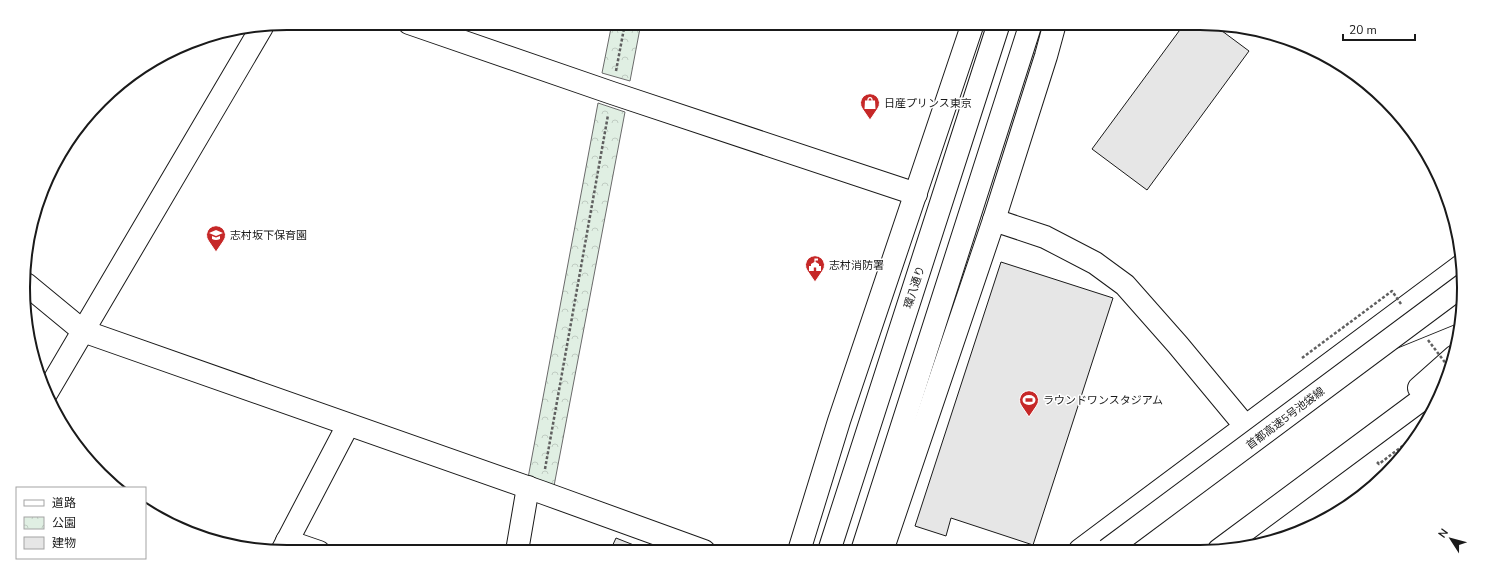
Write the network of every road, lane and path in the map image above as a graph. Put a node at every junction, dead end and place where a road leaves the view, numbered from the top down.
1 (429, 30) edge
2 (624, 30) edge
3 (971, 30) edge
4 (997, 30) edge
5 (1029, 30) edge
6 (1053, 30) edge
7 (259, 32) edge
8 (612, 94) junction
9 (916, 194) junction
10 (994, 220) junction
11 (1456, 270) edge
12 (30, 287) edge
13 (1457, 290) edge
14 (1392, 291) dead end
15 (1456, 312) edge
16 (83, 331) junction
17 (1302, 358) dead end
18 (1333, 362) junction
19 (1444, 366) edge
20 (1437, 386) edge
21 (50, 387) edge
22 (1435, 389) edge
23 (348, 425) junction
24 (1246, 427) junction
25 (1367, 435) junction
26 (1402, 446) edge
27 (1379, 464) dead end
28 (534, 490) junction
29 (1227, 543) edge
30 (1227, 543) edge
31 (286, 545) edge
32 (519, 545) edge
33 (687, 545) edge
34 (801, 545) edge
35 (831, 545) edge
36 (864, 545) edge
37 (884, 545) edge
38 (1087, 545) edge
39 (1113, 545) edge

1 - 8 main road
2 - 8 path
3 - 9 main road
4 - 35 main road, 環八通り
5 - 36 main road
6 - 10 main road
7 - 16 main road
8 - 9 main road
8 - 28 path
9 - 34 main road
10 - 24 main road
10 - 37 main road
11 - 18 main road
12 - 16 main road
13 - 39 main road, 首都高速5号池袋線, bridge
14 - 17 path, bridge
15 - 18 main road
16 - 21 main road
16 - 23 main road
18 - 24 main road
19 - 25 main road
20 - 25 main road
22 - 30 main road
23 - 28 main road
23 - 31 main road
24 - 38 main road
25 - 29 main road
26 - 27 path
28 - 32 main road
28 - 33 main road

